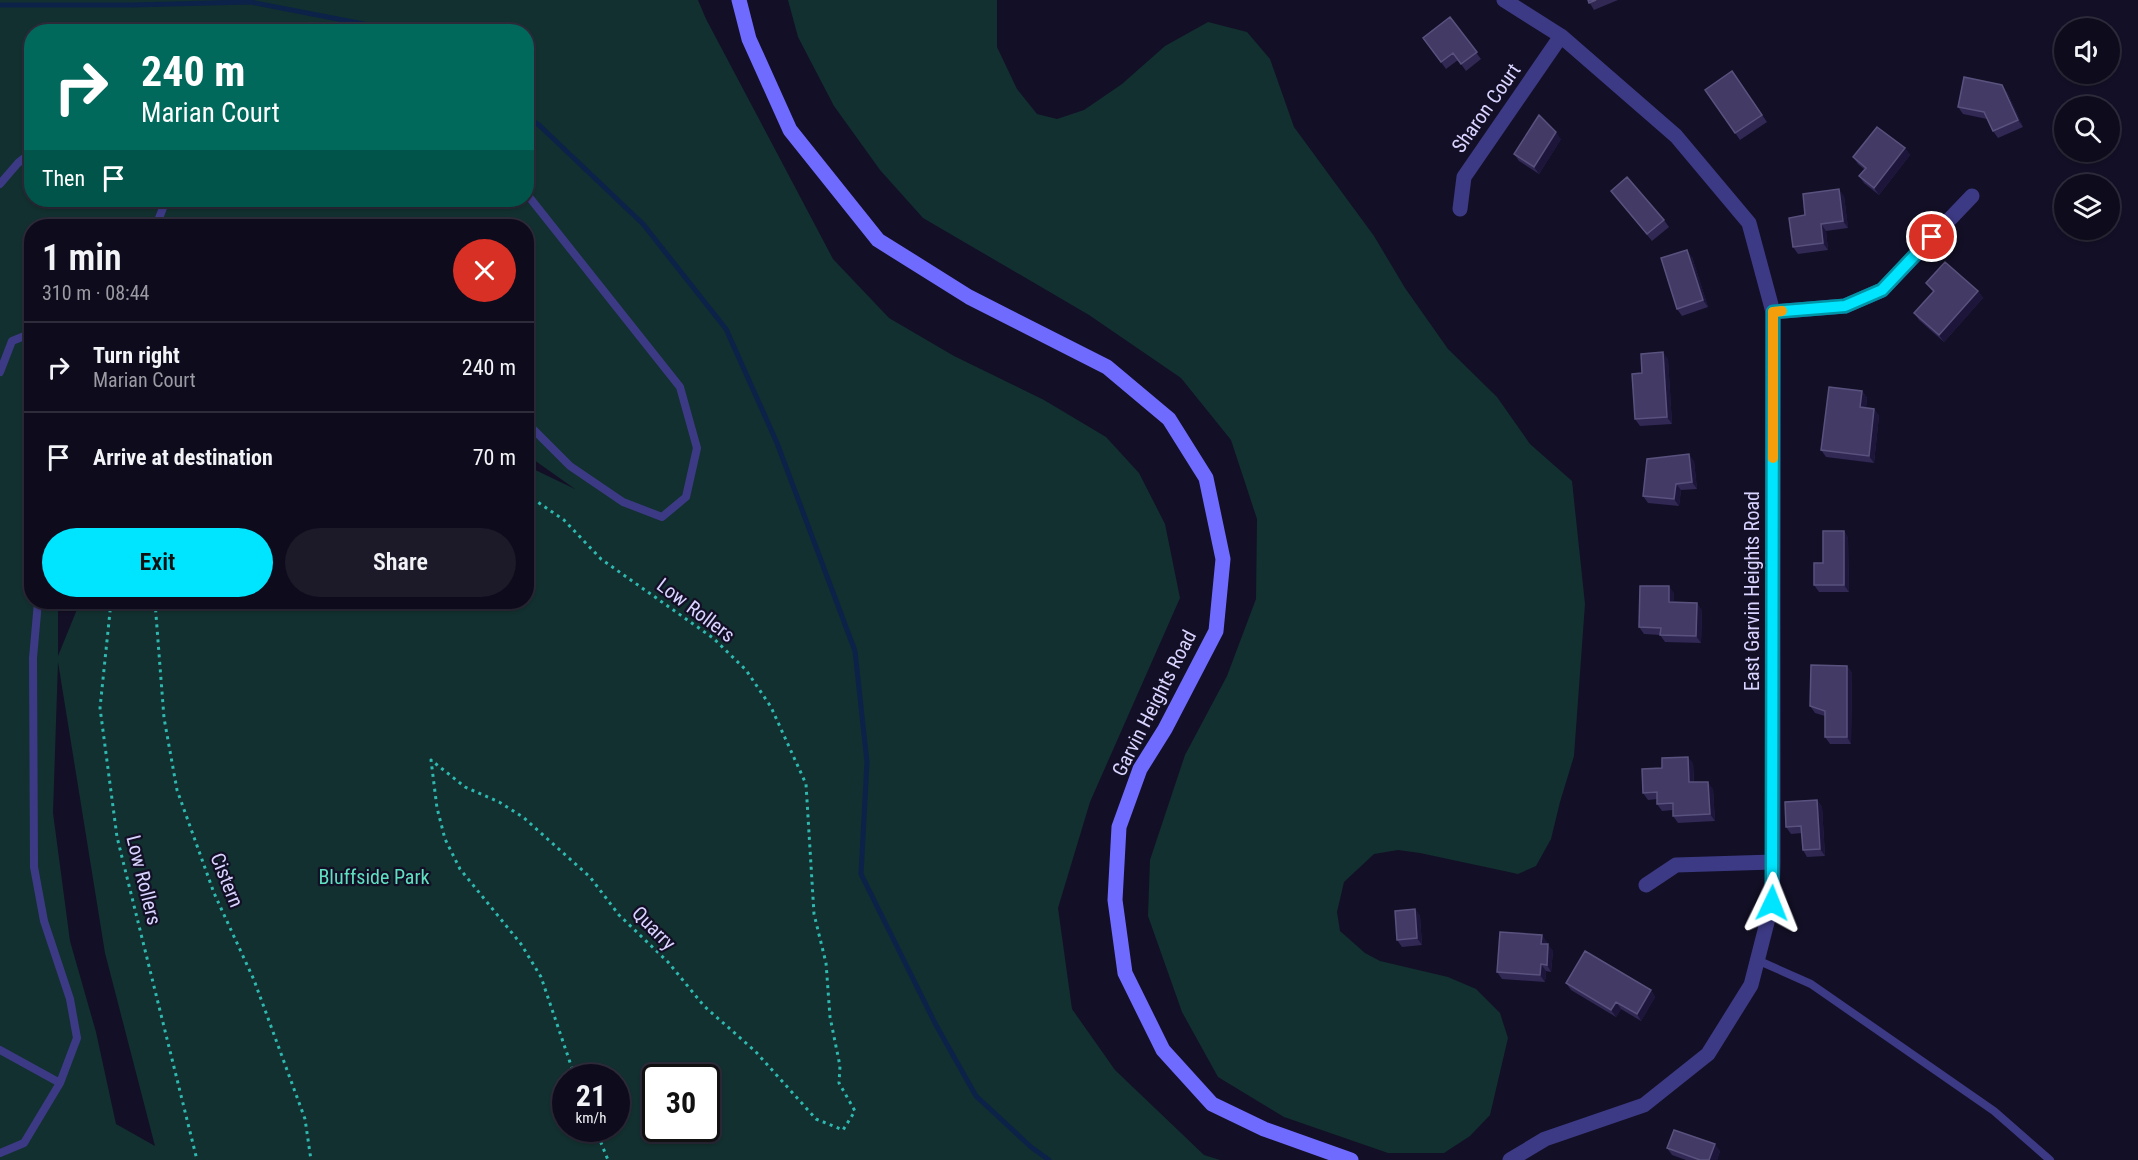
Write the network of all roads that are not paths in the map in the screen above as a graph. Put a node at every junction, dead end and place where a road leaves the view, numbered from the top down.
1 (739, 0) edge
2 (1504, 0) edge
3 (1561, 36) junction
4 (24, 158) edge
5 (0, 184) edge
6 (1972, 196) dead end
7 (534, 203) edge
8 (1460, 209) dead end
9 (1773, 312) junction
10 (24, 336) edge
11 (0, 372) edge
12 (534, 430) edge
13 (37, 609) edge
14 (1773, 862) junction
15 (1646, 885) dead end
16 (1757, 960) junction
17 (0, 1050) edge
18 (60, 1083) junction
19 (0, 1153) edge
20 (1351, 1160) edge
21 (1510, 1160) edge
22 (2050, 1160) edge

1 - 20 main road, Garvin Heights Road
2 - 3 street, East Garvin Heights Road
3 - 8 street, Sharon Court
3 - 9 street, East Garvin Heights Road
4 - 5 lane
6 - 9 street
7 - 12 lane
9 - 14 street, East Garvin Heights Road
10 - 11 lane
13 - 18 lane
14 - 15 street
14 - 16 street, East Garvin Heights Road
16 - 21 street, East Garvin Heights Road
16 - 22 lane
17 - 18 lane
18 - 19 lane

